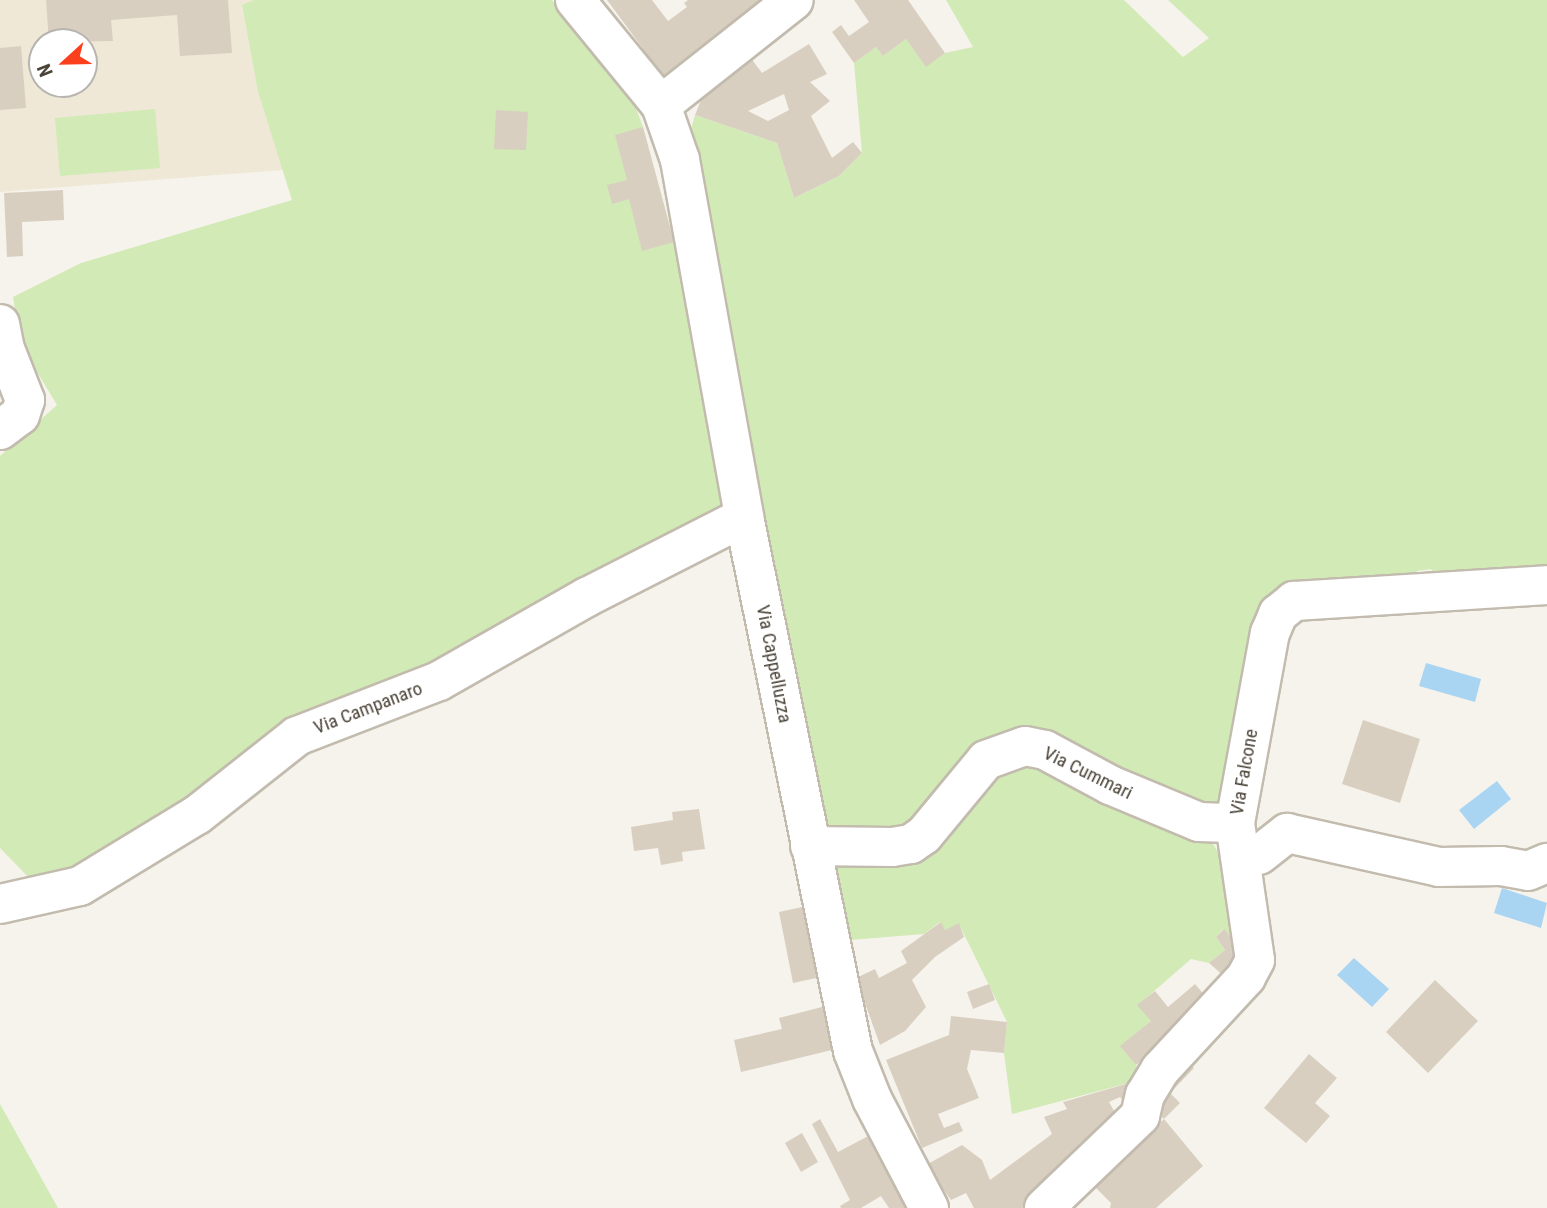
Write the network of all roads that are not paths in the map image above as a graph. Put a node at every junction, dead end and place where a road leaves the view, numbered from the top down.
1 (575, 0) edge
2 (794, 0) edge
3 (661, 106) junction
4 (0, 324) edge
5 (0, 430) edge
6 (744, 517) junction
7 (1547, 585) edge
8 (1235, 822) junction
9 (810, 846) junction
10 (1547, 863) edge
11 (1433, 889) dead end
12 (0, 904) edge
13 (929, 1208) edge
14 (1044, 1208) edge

1 - 3 street, Via Cappelluzza
2 - 3 street
3 - 6 street, Via Cappelluzza
4 - 5 street
6 - 9 street, Via Cappelluzza
6 - 12 street, Via Campanaro
7 - 8 street, Via Falcone
8 - 9 street, Via Cummari
8 - 14 street, Via Falcone
9 - 13 street, Via Cappelluzza
10 - 11 street

